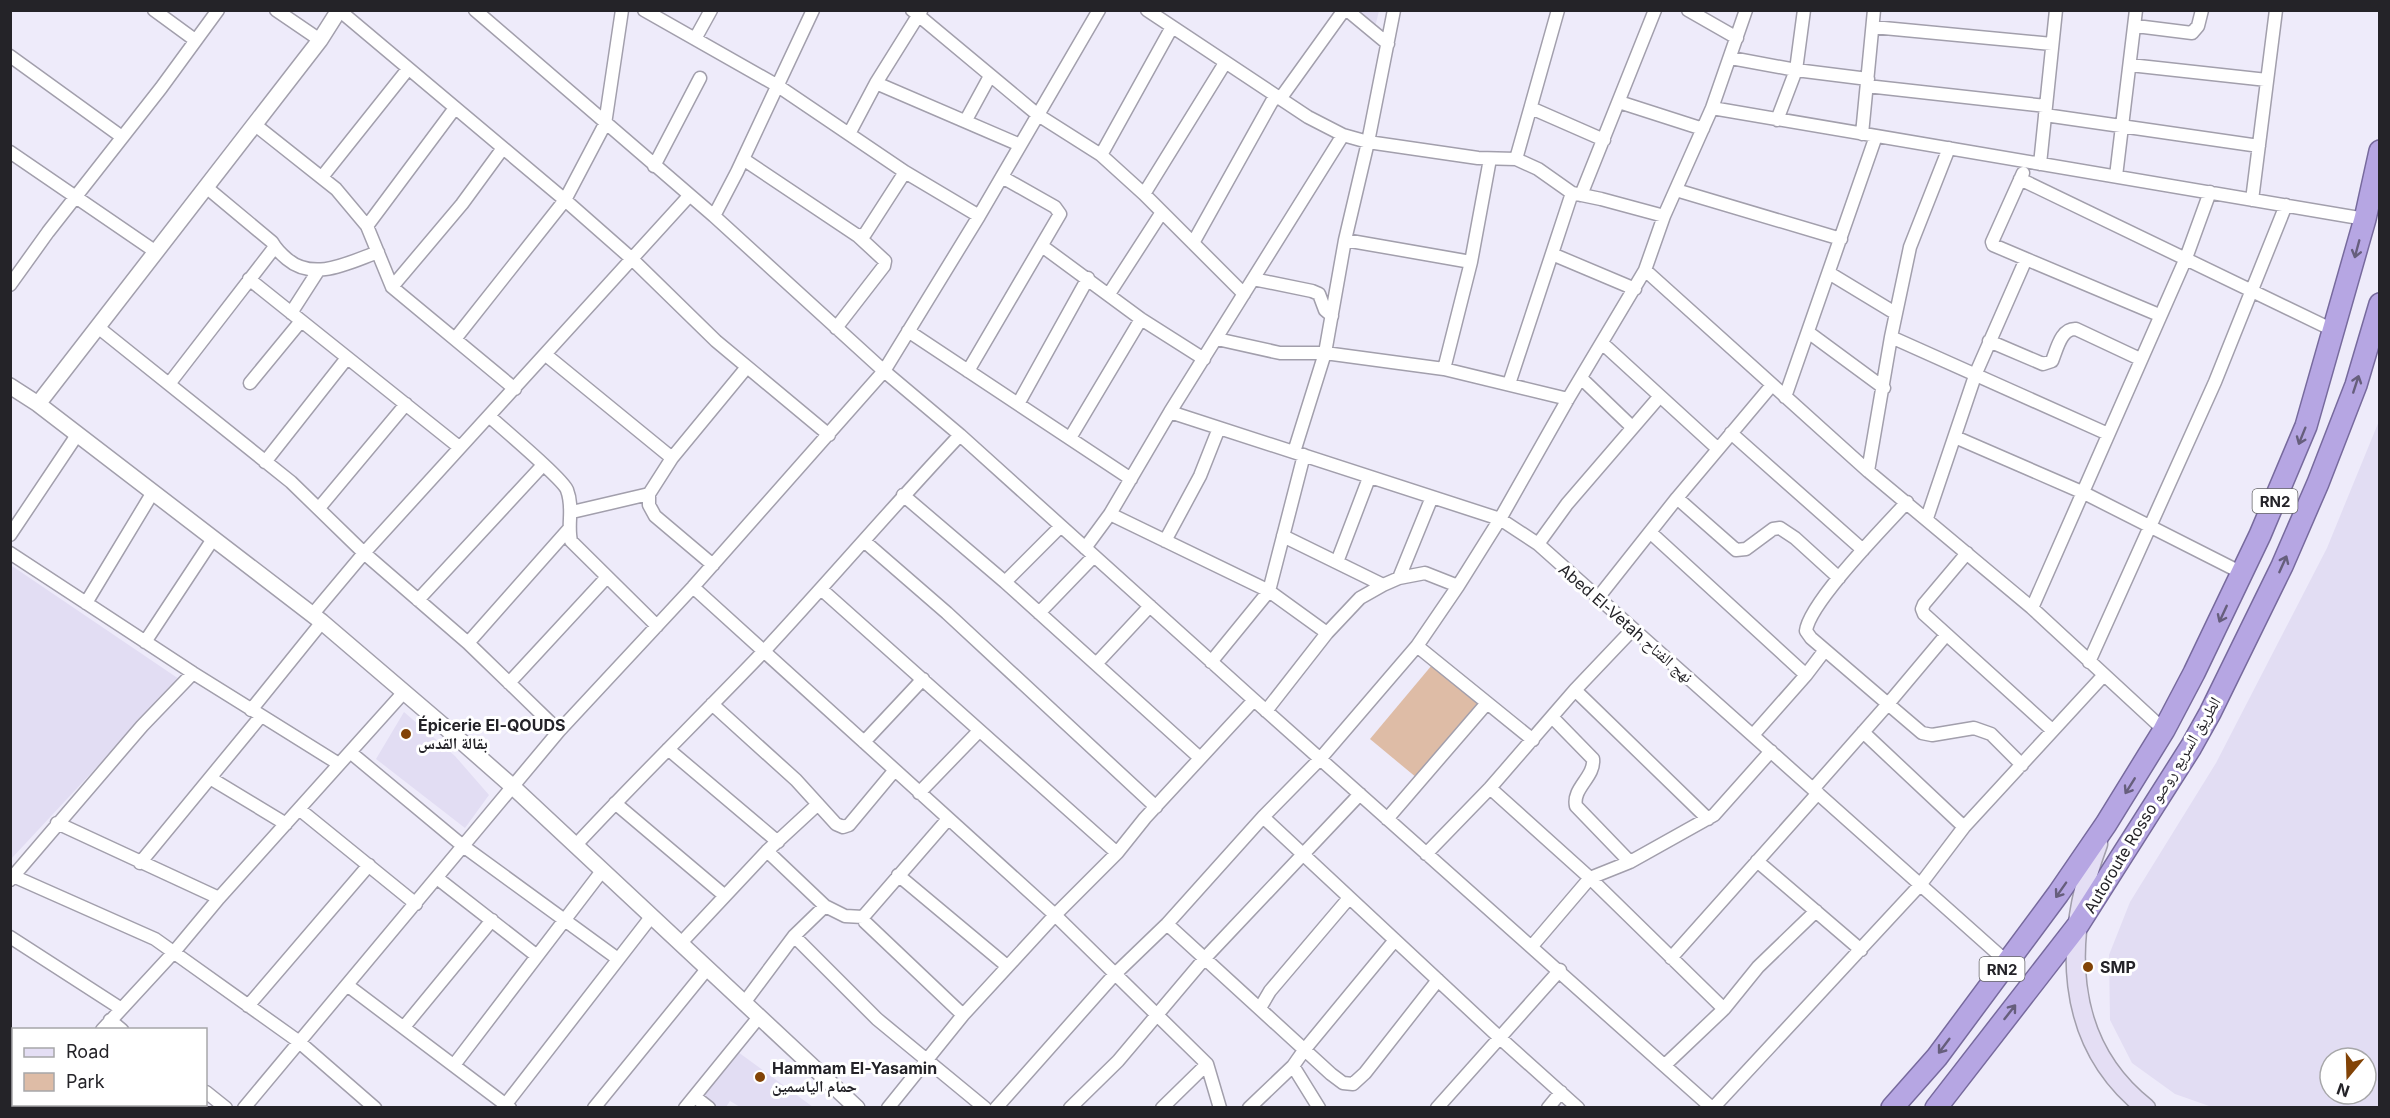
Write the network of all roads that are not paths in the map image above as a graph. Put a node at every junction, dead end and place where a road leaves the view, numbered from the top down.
1 (154, 10) edge
2 (218, 10) edge
3 (276, 10) edge
4 (339, 10) edge
5 (475, 10) edge
6 (622, 10) edge
7 (644, 10) edge
8 (711, 10) edge
9 (813, 10) edge
10 (1099, 10) edge
11 (1147, 10) edge
12 (1346, 10) edge
13 (1394, 10) edge
14 (1558, 10) edge
15 (1655, 10) edge
16 (1688, 10) edge
17 (1746, 10) edge
18 (1804, 10) edge
19 (1874, 10) edge
20 (2055, 10) edge
21 (2136, 10) edge
22 (2202, 10) edge
23 (2276, 10) edge
24 (917, 12) edge
25 (2136, 26) junction
26 (1172, 27) junction
27 (1873, 27) junction
28 (1737, 38) junction
29 (695, 39) junction
30 (195, 40) junction
31 (320, 40) junction
32 (1388, 44) junction
33 (2052, 44) junction
34 (10, 56) edge
35 (1731, 58) junction
36 (1225, 63) junction
37 (2130, 64) junction
38 (408, 69) junction
39 (1796, 70) junction
40 (990, 76) junction
41 (700, 78) dead end
42 (2267, 80) junction
43 (1867, 82) junction
44 (876, 83) junction
45 (778, 86) junction
46 (1277, 98) junction
47 (1619, 102) junction
48 (455, 108) junction
49 (1531, 108) junction
50 (1712, 108) junction
51 (2045, 111) junction
52 (1038, 115) junction
53 (966, 120) junction
54 (1778, 120) junction
55 (254, 124) junction
56 (605, 124) junction
57 (2122, 125) junction
58 (1703, 129) junction
59 (849, 134) junction
60 (1862, 134) junction
61 (1343, 135) junction
62 (1876, 136) junction
63 (122, 137) junction
64 (1604, 140) junction
65 (1368, 142) junction
66 (1020, 145) junction
67 (2259, 146) junction
68 (503, 148) junction
69 (1949, 148) junction
70 (2379, 151) edge
71 (10, 152) edge
72 (1101, 155) junction
73 (743, 159) junction
74 (1490, 159) junction
75 (1516, 159) junction
76 (2035, 163) junction
77 (654, 166) junction
78 (905, 172) junction
79 (322, 177) junction
80 (1002, 177) junction
81 (2116, 177) junction
82 (2020, 179) junction
83 (206, 187) junction
84 (1676, 190) junction
85 (2210, 192) junction
86 (1144, 194) junction
87 (1576, 194) junction
88 (76, 196) junction
89 (689, 196) junction
90 (565, 200) junction
91 (2252, 200) junction
92 (2286, 205) junction
93 (1162, 212) junction
94 (714, 216) junction
95 (979, 216) junction
96 (1664, 216) junction
97 (2365, 219) junction
98 (367, 226) junction
99 (858, 236) junction
100 (1840, 239) junction
101 (1345, 240) junction
102 (1193, 243) junction
103 (1042, 246) junction
104 (274, 248) junction
105 (156, 252) junction
106 (378, 252) junction
107 (1552, 254) junction
108 (2186, 258) junction
109 (632, 259) junction
110 (2026, 259) junction
111 (1471, 262) junction
112 (1645, 270) junction
113 (318, 271) junction
114 (1828, 273) junction
115 (1088, 278) junction
116 (249, 279) junction
117 (1253, 279) junction
118 (10, 285) edge
119 (392, 287) junction
120 (1635, 289) junction
121 (2253, 290) junction
122 (1109, 294) junction
123 (1244, 294) junction
124 (2379, 304) edge
125 (1895, 313) junction
126 (2159, 315) junction
127 (1332, 316) junction
128 (296, 317) junction
129 (1141, 319) junction
130 (99, 328) junction
131 (836, 328) junction
132 (908, 331) junction
133 (2335, 331) junction
134 (1808, 332) junction
135 (1891, 336) junction
136 (455, 339) junction
137 (1217, 339) junction
138 (1989, 341) junction
139 (1602, 343) junction
140 (1325, 353) junction
141 (546, 355) junction
142 (347, 358) junction
143 (1204, 359) junction
144 (2140, 359) junction
145 (747, 367) junction
146 (1444, 369) junction
147 (884, 371) junction
148 (968, 371) junction
149 (1976, 373) junction
150 (1581, 378) junction
151 (250, 383) dead end
152 (169, 384) junction
153 (1509, 384) junction
154 (1772, 385) junction
155 (10, 386) edge
156 (1884, 388) junction
157 (515, 389) junction
158 (1660, 396) junction
159 (1785, 398) junction
160 (1568, 399) junction
161 (38, 404) junction
162 (406, 404) junction
163 (1018, 404) junction
164 (1170, 412) junction
165 (489, 416) junction
166 (1632, 427) junction
167 (1219, 428) junction
168 (1731, 433) junction
169 (2108, 434) junction
170 (77, 435) junction
171 (829, 435) junction
172 (960, 435) junction
173 (1955, 437) junction
174 (1070, 438) junction
175 (459, 447) junction
176 (1718, 449) junction
177 (1299, 454) junction
178 (672, 458) junction
179 (265, 462) junction
180 (543, 465) junction
181 (1868, 471) junction
182 (1369, 478) junction
183 (1131, 479) junction
184 (153, 492) junction
185 (2084, 493) junction
186 (649, 494) junction
187 (903, 495) junction
188 (1432, 498) junction
189 (1677, 498) junction
190 (1907, 502) junction
191 (319, 508) junction
192 (572, 512) junction
193 (1110, 514) junction
194 (1927, 518) junction
195 (1500, 519) junction
196 (1060, 526) junction
197 (2151, 528) junction
198 (568, 531) junction
199 (1650, 533) junction
200 (10, 535) edge
201 (1283, 536) junction
202 (213, 539) junction
203 (1165, 540) junction
204 (864, 541) junction
205 (1538, 544) junction
206 (1863, 550) junction
207 (1090, 552) junction
208 (10, 553) edge
209 (364, 553) junction
210 (1967, 554) junction
211 (1337, 562) junction
212 (713, 565) junction
213 (2242, 573) junction
214 (607, 577) junction
215 (1399, 578) junction
216 (1839, 578) junction
217 (1005, 582) junction
218 (1383, 585) junction
219 (1458, 586) junction
220 (693, 587) junction
221 (821, 589) junction
222 (1269, 591) junction
223 (1597, 599) junction
224 (418, 600) junction
225 (86, 603) junction
226 (1150, 606) junction
227 (2032, 608) junction
228 (1039, 612) junction
229 (317, 619) junction
230 (657, 626) junction
231 (1634, 628) junction
232 (1327, 633) junction
233 (1946, 635) junction
234 (146, 642) junction
235 (468, 643) junction
236 (1417, 646) junction
237 (1825, 650) junction
238 (764, 651) junction
239 (1211, 662) junction
240 (2089, 662) junction
241 (1096, 664) junction
242 (193, 673) junction
243 (1806, 675) junction
244 (2103, 676) junction
245 (923, 679) junction
246 (509, 683) junction
247 (1575, 690) junction
248 (404, 692) junction
249 (1254, 700) junction
250 (1487, 703) junction
251 (712, 704) junction
252 (1888, 704) junction
253 (1266, 711) junction
254 (256, 713) junction
255 (1552, 717) junction
256 (2052, 730) junction
257 (2164, 730) junction
258 (559, 731) junction
259 (979, 731) junction
260 (1863, 732) junction
261 (1753, 735) junction
262 (1533, 740) junction
263 (864, 742) junction
264 (668, 749) junction
265 (1771, 751) junction
266 (350, 752) junction
267 (1200, 758) junction
268 (1320, 759) junction
269 (339, 764) junction
270 (2022, 765) junction
271 (894, 771) junction
272 (210, 778) junction
273 (512, 786) junction
274 (1490, 788) junction
275 (1816, 791) junction
276 (919, 793) junction
277 (1360, 795) junction
278 (615, 803) junction
279 (818, 804) junction
280 (1156, 807) junction
281 (299, 808) junction
282 (1263, 817) junction
283 (948, 819) junction
284 (1387, 819) junction
285 (1708, 819) junction
286 (57, 823) junction
287 (286, 824) junction
288 (2106, 825) junction
289 (1964, 827) junction
290 (778, 842) junction
291 (463, 846) junction
292 (575, 846) junction
293 (767, 851) junction
294 (1117, 853) junction
295 (1426, 854) junction
296 (1303, 855) junction
297 (1757, 861) junction
298 (1630, 862) junction
299 (140, 863) junction
300 (369, 865) junction
301 (602, 871) junction
302 (898, 875) junction
303 (12, 878) edge
304 (437, 878) junction
305 (1590, 878) junction
306 (1920, 885) junction
307 (724, 896) junction
308 (219, 898) junction
309 (1349, 898) junction
310 (416, 904) junction
311 (825, 906) junction
312 (1816, 910) junction
313 (1055, 915) junction
314 (651, 917) junction
315 (863, 917) junction
316 (492, 920) junction
317 (565, 920) junction
318 (1167, 924) junction
319 (2078, 925) junction
320 (794, 936) junction
321 (10, 937) edge
322 (1395, 940) junction
323 (680, 944) junction
324 (1532, 946) junction
325 (1861, 950) junction
326 (174, 952) junction
327 (537, 956) junction
328 (1205, 958) junction
329 (1671, 958) junction
330 (618, 959) junction
331 (2007, 962) junction
332 (1007, 966) junction
333 (707, 969) junction
334 (1560, 970) junction
335 (1114, 975) junction
336 (1437, 980) junction
337 (347, 984) junction
338 (744, 1003) junction
339 (248, 1006) junction
340 (120, 1008) junction
341 (1260, 1008) junction
342 (1724, 1009) junction
343 (963, 1015) junction
344 (1157, 1016) junction
345 (759, 1017) junction
346 (106, 1025) edge
347 (404, 1027) junction
348 (1500, 1038) junction
349 (298, 1041) junction
350 (1305, 1048) junction
351 (926, 1060) junction
352 (1207, 1064) junction
353 (454, 1065) junction
354 (1665, 1065) junction
355 (1293, 1066) junction
356 (1561, 1092) junction
357 (207, 1093) edge
358 (695, 1097) junction
359 (508, 1106) edge
360 (226, 1107) edge
361 (244, 1107) edge
362 (375, 1107) edge
363 (594, 1107) edge
364 (685, 1107) edge
365 (710, 1107) edge
366 (856, 1107) edge
367 (888, 1107) edge
368 (985, 1107) edge
369 (996, 1107) edge
370 (1070, 1107) edge
371 (1162, 1107) edge
372 (1220, 1107) edge
373 (1249, 1107) edge
374 (1319, 1107) edge
375 (1437, 1107) edge
376 (1548, 1107) edge
377 (1578, 1107) edge
378 (1713, 1107) edge
379 (1892, 1107) edge
380 (1936, 1107) edge
381 (2146, 1107) edge

1 - 30 street
2 - 30 street
3 - 31 street
4 - 31 street
4 - 38 street
5 - 56 street
6 - 56 street
7 - 29 street
8 - 29 street
9 - 45 street
10 - 52 street
11 - 26 street
12 - 32 street
12 - 46 street
13 - 32 street
14 - 49 street
15 - 47 street
16 - 28 street
17 - 28 street
18 - 39 street
19 - 27 street
20 - 33 street
21 - 25 street
22 - 25 street
23 - 42 street
24 - 40 street
24 - 44 street
25 - 37 street
26 - 36 street
26 - 72 street
27 - 33 street
27 - 43 street
28 - 35 street
29 - 45 street
30 - 63 street
31 - 55 street
32 - 65 street
33 - 51 street
34 - 63 street
35 - 39 street
35 - 50 street
36 - 46 street
36 - 86 street
37 - 42 street
37 - 57 street
38 - 48 street
38 - 79 street
39 - 43 street
39 - 54 street
40 - 52 street
40 - 53 street
41 - 77 street
42 - 67 street
43 - 51 street
43 - 60 street
44 - 53 street
44 - 59 street
45 - 59 street
45 - 73 street
46 - 61 street
46 - 102 street
47 - 58 street
47 - 64 street
48 - 68 street
48 - 98 street
49 - 64 street
49 - 75 street
50 - 54 street
50 - 58 street
51 - 57 street
51 - 76 street
52 - 66 street
52 - 72 street
53 - 66 street
54 - 60 street
55 - 79 street
55 - 83 street
56 - 77 street
56 - 90 street
57 - 67 street
57 - 81 street
58 - 84 street
59 - 78 street
60 - 62 street
61 - 65 street
61 - 117 street
62 - 69 street
62 - 100 street
63 - 88 street
64 - 87 street
65 - 74 street
65 - 101 street
66 - 80 street
67 - 91 street
68 - 90 street
68 - 119 street
69 - 76 street
69 - 125 street
70 - 97 highway, Autoroute Rosso الطريق السريع روصو / RN2
71 - 88 street
72 - 86 street
73 - 94 street
73 - 99 street
74 - 75 street
74 - 111 street
75 - 87 street
76 - 81 street
76 - 82 street
77 - 89 street
78 - 95 street
78 - 99 street
79 - 98 street
80 - 95 street
80 - 103 street
81 - 85 street
82 - 108 street
82 - 110 street
83 - 104 street
83 - 105 street
84 - 96 street
84 - 100 street
85 - 91 street
85 - 108 street
86 - 93 street
87 - 96 street
87 - 107 street
88 - 105 street
88 - 118 street
89 - 94 street
89 - 109 street
90 - 109 street
90 - 136 street
91 - 92 street
92 - 97 street
92 - 121 street
93 - 102 street
93 - 122 street
94 - 131 street
95 - 132 street
96 - 112 street
97 -> 133 highway, Autoroute Rosso الطريق السريع روصو / RN2
98 - 106 street
99 - 131 street
100 - 114 street
101 - 111 street
101 - 127 street
102 - 123 street
103 - 115 street
103 - 148 street
104 - 113 street
104 - 116 street
105 - 130 street
106 - 113 street
106 - 119 street
107 - 120 street
107 - 153 street
108 - 121 street
108 - 126 street
109 - 141 street
109 - 145 street
110 - 126 street
110 - 138 street
111 - 146 street
112 - 120 street
112 - 154 street
113 - 128 street
114 - 125 street
114 - 134 street
115 - 122 street
115 - 163 street
116 - 128 street
116 - 152 street
117 - 123 street
117 - 127 street
119 - 136 street
120 - 139 street
121 - 133 street
121 - 197 street
122 - 129 street
123 - 137 street
319 -> 124 highway, Autoroute Rosso الطريق السريع روصو / RN2
125 - 135 street
126 - 144 street
127 - 140 street
128 - 142 street
128 - 151 street
129 - 143 street
129 - 174 street
130 - 152 street
130 - 161 street
131 - 147 street
132 - 147 street
132 - 148 street
133 -> 213 highway, Autoroute Rosso الطريق السريع روصو / RN2
134 - 156 street
134 - 159 street
135 - 149 street
135 - 156 street
136 - 157 street
137 - 140 street
137 - 143 street
138 - 144 street
138 - 149 street
139 - 150 street
139 - 158 street
140 - 146 street
140 - 177 street
141 - 157 street
141 - 178 street
142 - 162 street
142 - 179 street
143 - 164 street
144 - 169 street
145 - 171 street
145 - 178 street
146 - 153 street
147 - 171 street
147 - 172 street
148 - 163 street
149 - 169 street
149 - 173 street
150 - 160 street
150 - 166 street
152 - 179 street
153 - 160 street
154 - 159 street
154 - 168 street
155 - 161 street
156 - 181 street
157 - 165 street
158 - 166 street
158 - 176 street
159 - 181 street
160 - 195 street
161 - 170 street
162 - 175 street
162 - 191 street
163 - 174 street
164 - 167 street, Abed El-Vetah نهج الفتاح
164 - 183 street
165 - 175 street
165 - 180 street
166 - 205 street
167 - 177 street, Abed El-Vetah نهج الفتاح
167 - 203 street
168 - 176 street
168 - 206 street
169 - 185 street
170 - 184 street
170 - 200 street
171 - 212 street
172 - 187 street
172 - 196 street
173 - 185 street
173 - 194 street
174 - 183 street
175 - 209 street
176 - 189 street
177 - 182 street, Abed El-Vetah نهج الفتاح
177 - 201 street
178 - 186 street
179 - 191 street
180 - 192 street
180 - 224 street
181 - 190 street
182 - 188 street, Abed El-Vetah نهج الفتاح
182 - 211 street
183 - 193 street
184 - 202 street
184 - 225 street
185 - 197 street
185 - 227 street
186 - 192 street
186 - 212 street
187 - 204 street
187 - 217 street
188 - 195 street, Abed El-Vetah نهج الفتاح
188 - 215 street
189 - 199 street
189 - 216 street
190 - 194 street
190 - 206 street
191 - 209 street
192 - 198 street
193 - 203 street
193 - 207 street
194 - 210 street
195 - 205 street, Abed El-Vetah نهج الفتاح
195 - 219 street
196 - 207 street
196 - 217 street
197 - 213 street
197 - 240 street
198 - 214 street
198 - 235 street
199 - 223 street
199 - 243 street
201 - 211 street
201 - 222 street
202 - 229 street
202 - 234 street
203 - 222 street
204 - 221 street
204 - 280 street
205 - 223 street, Abed El-Vetah نهج الفتاح
206 - 216 street
207 - 226 street
207 - 228 street
208 - 225 street
209 - 224 street
209 - 229 street
210 - 227 street
210 - 233 street
211 - 218 street
212 - 220 street
213 -> 257 highway, Autoroute Rosso الطريق السريع روصو / RN2
214 - 230 street
214 - 246 street
215 - 218 street
215 - 219 street
216 - 237 street
217 - 228 street
218 - 232 street
219 - 236 street
220 - 230 street
220 - 238 street
221 - 238 street
221 - 245 street
222 - 232 street
222 - 239 street
223 - 231 street, Abed El-Vetah نهج الفتاح
224 - 235 street
225 - 234 street
226 - 239 street
226 - 241 street
227 - 240 street
228 - 241 street
229 - 248 street
229 - 254 street
230 - 258 street
231 - 247 street
231 - 261 street, Abed El-Vetah نهج الفتاح
232 - 253 street
233 - 252 street
233 - 256 street
234 - 242 street
235 - 246 street
236 - 250 street
236 - 268 street
237 - 243 street
237 - 252 street
238 - 251 street
238 - 263 street
239 - 249 street
240 - 244 street
241 - 267 street
242 - 254 street
242 - 286 street
243 - 261 street
244 - 256 street
244 - 257 street
245 - 259 street
245 - 263 street
246 - 258 street
247 - 255 street
247 - 285 street
248 - 266 street
248 - 273 street
249 - 253 street
249 - 267 street
250 - 262 street
250 - 284 street
251 - 264 street
251 - 279 street
252 - 260 street
252 - 270 street
253 - 268 street
254 - 269 street
254 - 272 street
255 - 262 street
255 - 298 street
256 - 270 street
257 -> 288 highway, Autoroute Rosso الطريق السريع روصو / RN2
258 - 273 street
259 - 276 street
259 - 294 street
260 - 275 street
260 - 289 street
261 - 265 street, Abed El-Vetah نهج الفتاح
262 - 274 street
263 - 271 street
264 - 278 street
264 - 290 street
265 - 275 street, Abed El-Vetah نهج الفتاح
265 - 285 street
266 - 269 street
266 - 291 street
267 - 280 street
268 - 277 street
268 - 282 street
269 - 281 street
270 - 289 street
271 - 276 street
271 - 279 street
272 - 287 street
272 - 299 street
273 - 291 street
273 - 292 street
274 - 295 street
274 - 305 street
275 - 297 street
275 - 306 street, Abed El-Vetah نهج الفتاح
276 - 283 street
277 - 284 street
277 - 296 street
278 - 292 street
278 - 307 street
279 - 290 street
280 - 294 street
281 - 287 street
281 - 300 street
282 - 296 street
282 - 318 street
283 - 302 street
283 - 313 street
284 - 295 street
285 - 298 street
286 - 299 street
286 - 303 street
287 - 308 street
288 - 319 main road
288 -> 331 highway, Autoroute Rosso الطريق السريع روصو / RN2
289 - 306 street
290 - 293 street
291 - 304 street
291 - 317 street
292 - 301 street
293 - 307 street
293 - 311 street
294 - 313 street
295 - 324 street
296 - 309 street
296 - 328 street
297 - 312 street
297 - 329 street
298 - 305 street
299 - 308 street
300 - 310 street
300 - 339 street
301 - 314 street
301 - 317 street
302 - 315 street
302 - 332 street
303 - 326 street
304 - 310 street
304 - 316 street
305 - 324 street
305 - 329 street
306 - 325 street
306 - 331 street, Abed El-Vetah نهج الفتاح
307 - 323 street
308 - 326 street
309 - 322 street
309 - 341 street
310 - 337 street
311 - 315 street
311 - 320 street
312 - 325 street
312 - 342 street
313 - 332 street
313 - 335 street
314 - 323 street
314 - 330 street
315 - 343 street
316 - 327 street
316 - 347 street
317 - 327 street
317 - 330 street
318 - 328 street
318 - 335 street
380 -> 319 highway, Autoroute Rosso الطريق السريع روصو / RN2
319 - 381 main road
320 - 338 street
320 - 351 street
321 - 340 street
322 - 336 street
322 - 350 street
323 - 333 street
324 - 334 street
325 - 378 street
326 - 339 street
326 - 340 street
327 - 353 street
328 - 341 street
328 - 344 street
329 - 342 street
330 - 359 street
331 -> 379 highway, Autoroute Rosso الطريق السريع روصو / RN2
332 - 343 street
333 - 338 street
333 - 363 street
334 - 348 street
334 - 354 street
335 - 344 street
335 - 369 street
336 - 348 street
336 - 350 street
337 - 347 street
337 - 349 street
338 - 345 street
339 - 349 street
340 - 346 street
341 - 350 street
342 - 354 street
343 - 351 street
344 - 352 street
344 - 370 street
345 - 358 street
345 - 366 street
347 - 353 street
348 - 356 street
348 - 375 street
349 - 361 street
349 - 362 street
350 - 355 street
351 - 367 street
351 - 368 street
352 - 371 street
352 - 372 street
353 - 359 street
354 - 378 street
355 - 373 street
355 - 374 street
356 - 376 street
356 - 377 street
357 - 360 street
358 - 364 street
358 - 365 street

